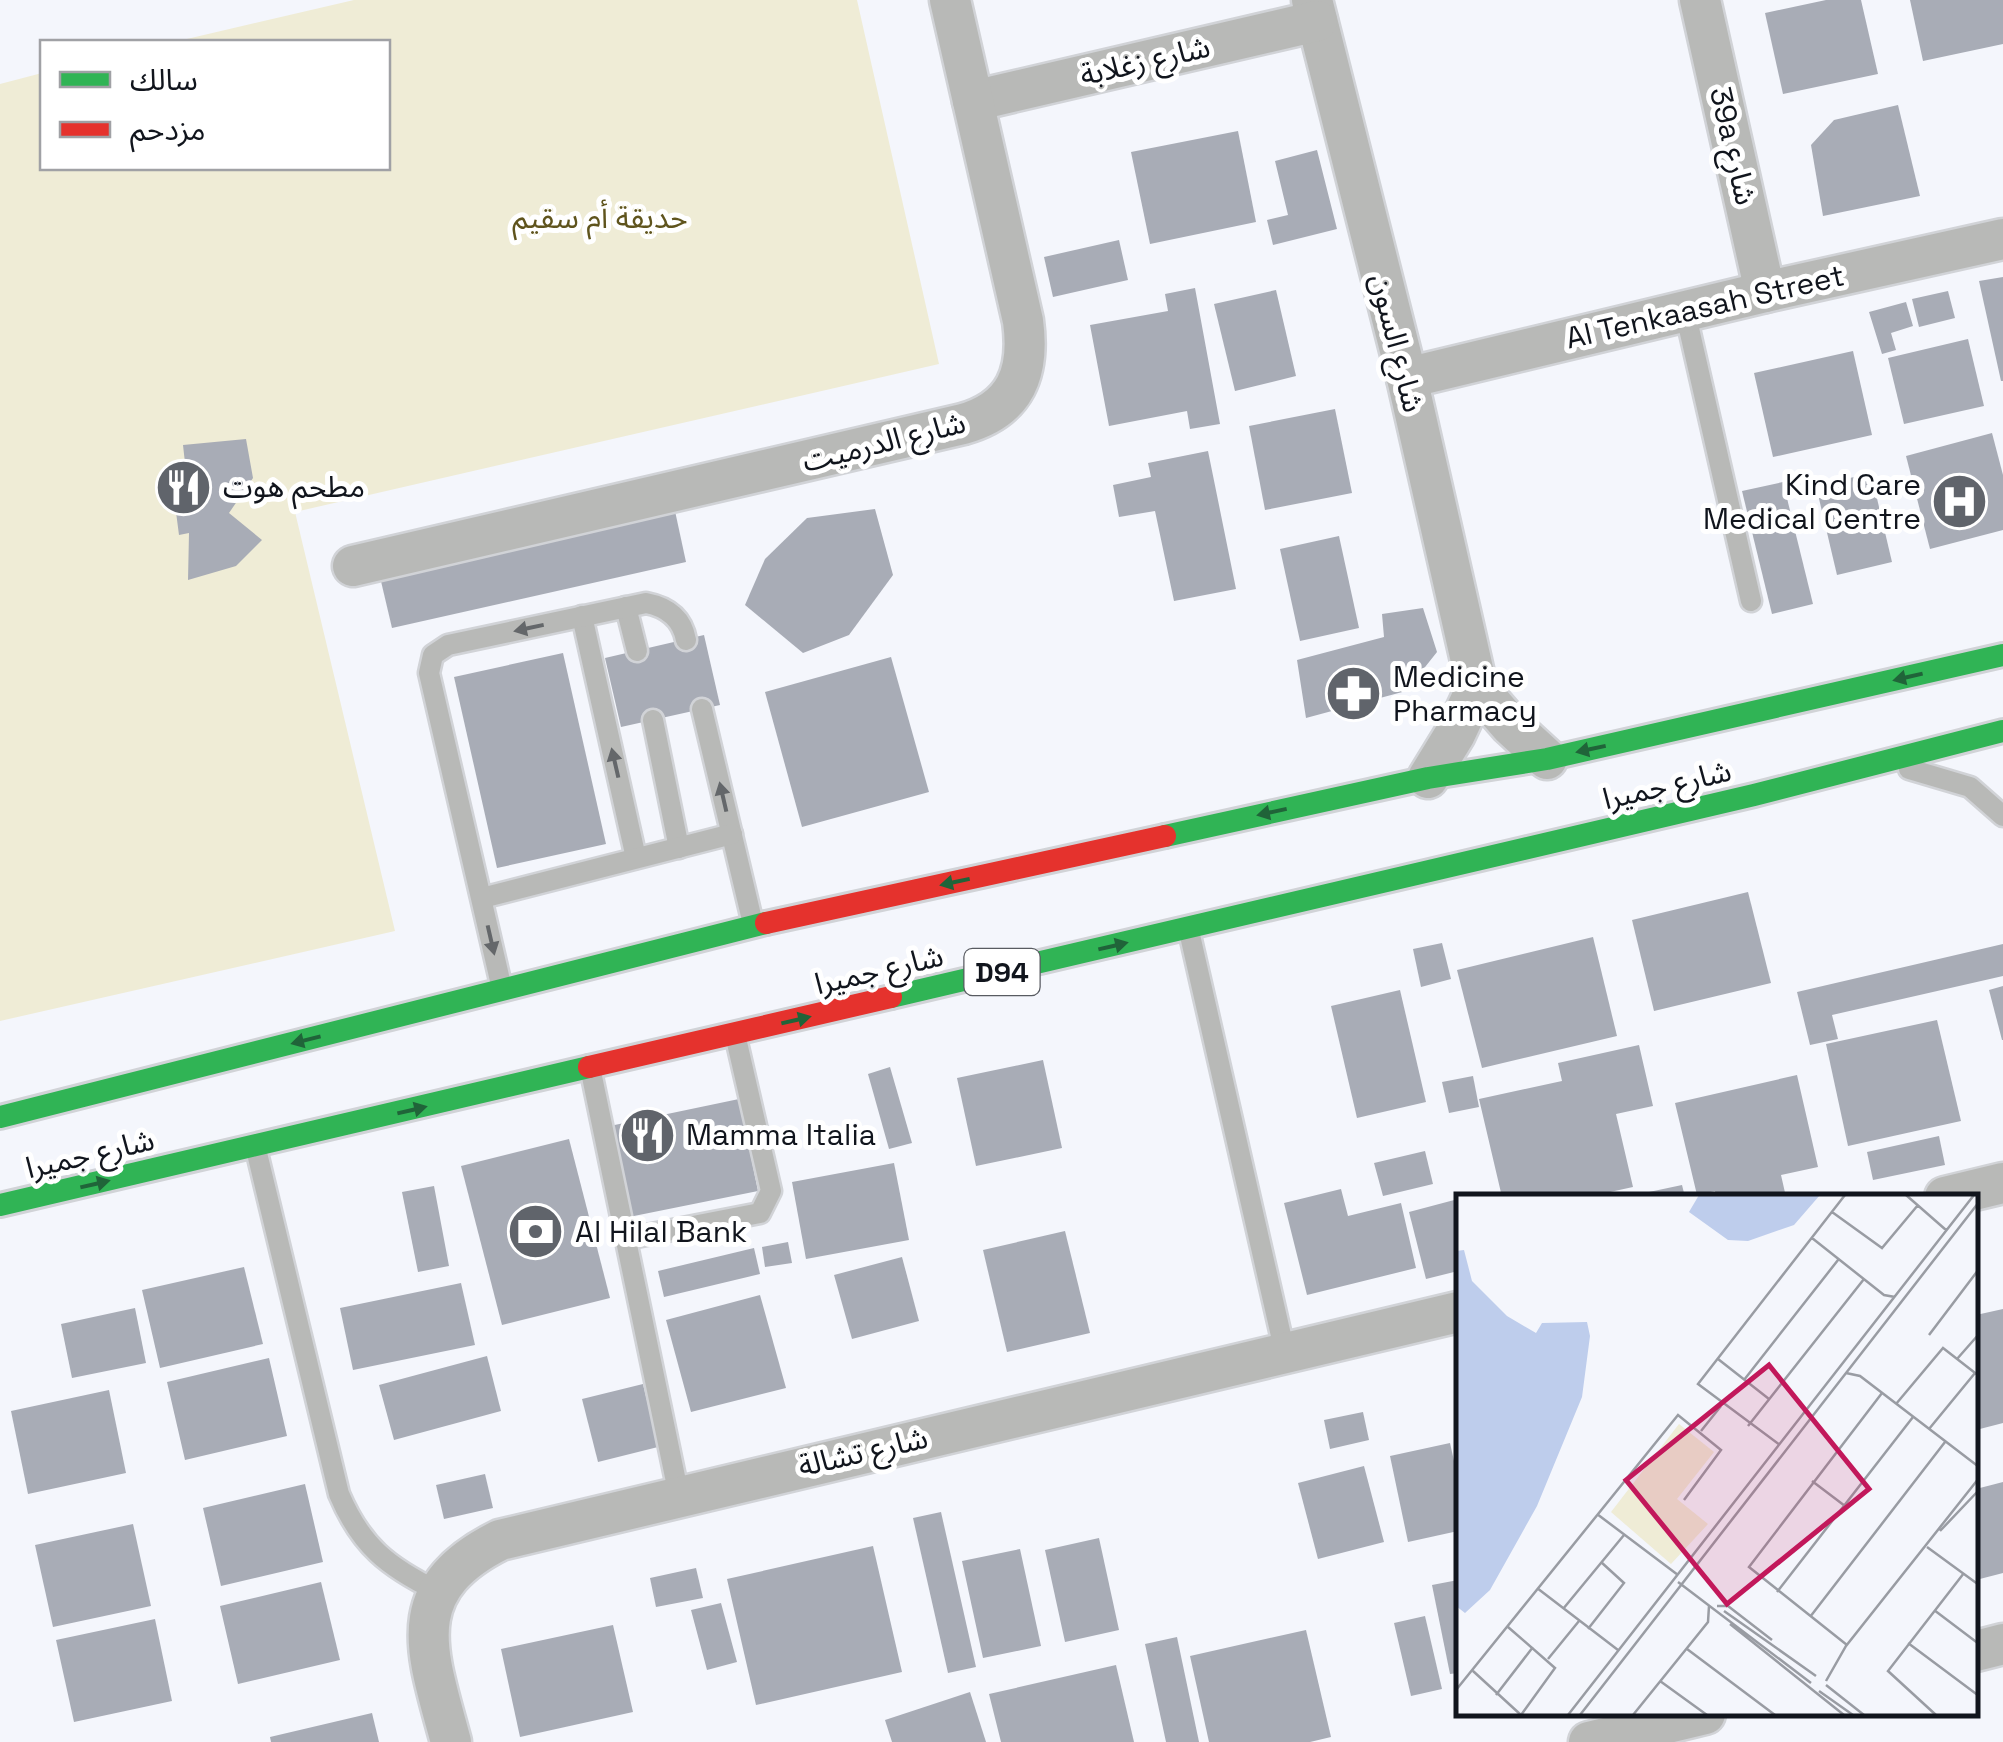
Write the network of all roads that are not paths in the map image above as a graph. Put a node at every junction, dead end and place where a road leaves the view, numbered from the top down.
1 (950, 0) edge
2 (1700, 0) edge
3 (1314, 10) edge
4 (973, 100) junction
5 (2003, 239) edge
6 (1766, 292) junction
7 (1685, 311) junction
8 (1407, 378) junction
9 (353, 566) dead end
10 (1752, 601) dead end
11 (626, 607) junction
12 (582, 616) junction
13 (686, 640) dead end
14 (637, 651) dead end
15 (2003, 656) edge
16 (1477, 687) junction
17 (702, 709) dead end
18 (653, 720) dead end
19 (2003, 731) edge
20 (1547, 759) junction
21 (1878, 761) junction
22 (1428, 778) junction
23 (2003, 816) edge
24 (732, 834) junction
25 (679, 848) junction
26 (636, 858) junction
27 (482, 898) junction
28 (754, 926) junction
29 (1188, 928) junction
30 (503, 990) junction
31 (735, 1034) junction
32 (590, 1067) junction
33 (0, 1117) edge
34 (256, 1147) junction
35 (2003, 1183) edge
36 (1957, 1194) edge
37 (0, 1205) edge
38 (626, 1238) junction
39 (1456, 1312) edge
40 (1285, 1353) junction
41 (679, 1496) junction
42 (438, 1591) junction
43 (2003, 1644) edge
44 (1978, 1650) edge
45 (1687, 1717) edge
46 (451, 1742) edge
47 (1589, 1742) edge

1 - 4 street, شارع الدرميت
2 - 6 street, 39a شارع
3 - 4 street, شارع زغلابة
3 - 8 street, شارع السون
4 - 9 street, شارع الدرميت
5 - 6 street, Al Tenkaasah Street
6 - 7 street, Al Tenkaasah Street
7 - 8 street, Al Tenkaasah Street
7 - 10 lane
8 - 16 street, شارع السون
11 - 12 lane
11 - 13 lane
11 - 14 lane
26 -> 12 lane
12 -> 27 lane
15 -> 20 main road, شارع جميرا
16 - 20 street, شارع السون
16 - 22 street
24 -> 17 lane
18 - 25 lane
19 - 21 main road, شارع جميرا / D94
20 - 22 main road, شارع جميرا
21 - 23 lane
21 - 29 main road, شارع جميرا / D94
22 -> 28 main road, شارع جميرا
24 - 25 lane
24 - 28 lane
25 - 26 lane
26 - 27 lane
27 -> 30 lane
28 - 30 main road, شارع جميرا
31 -> 29 main road, شارع جميرا / D94
29 - 40 lane
30 -> 33 main road, شارع جميرا
31 - 32 main road, شارع جميرا / D94
31 - 38 lane
34 -> 32 main road, شارع جميرا / D94
32 - 38 lane
37 -> 34 main road, شارع جميرا / D94
34 - 42 lane
35 - 36 street
38 - 41 lane
39 - 40 street, شارع تشالة
40 - 41 street, شارع تشالة
41 - 42 street, شارع تشالة
42 - 46 street
43 - 44 street
45 - 47 street

